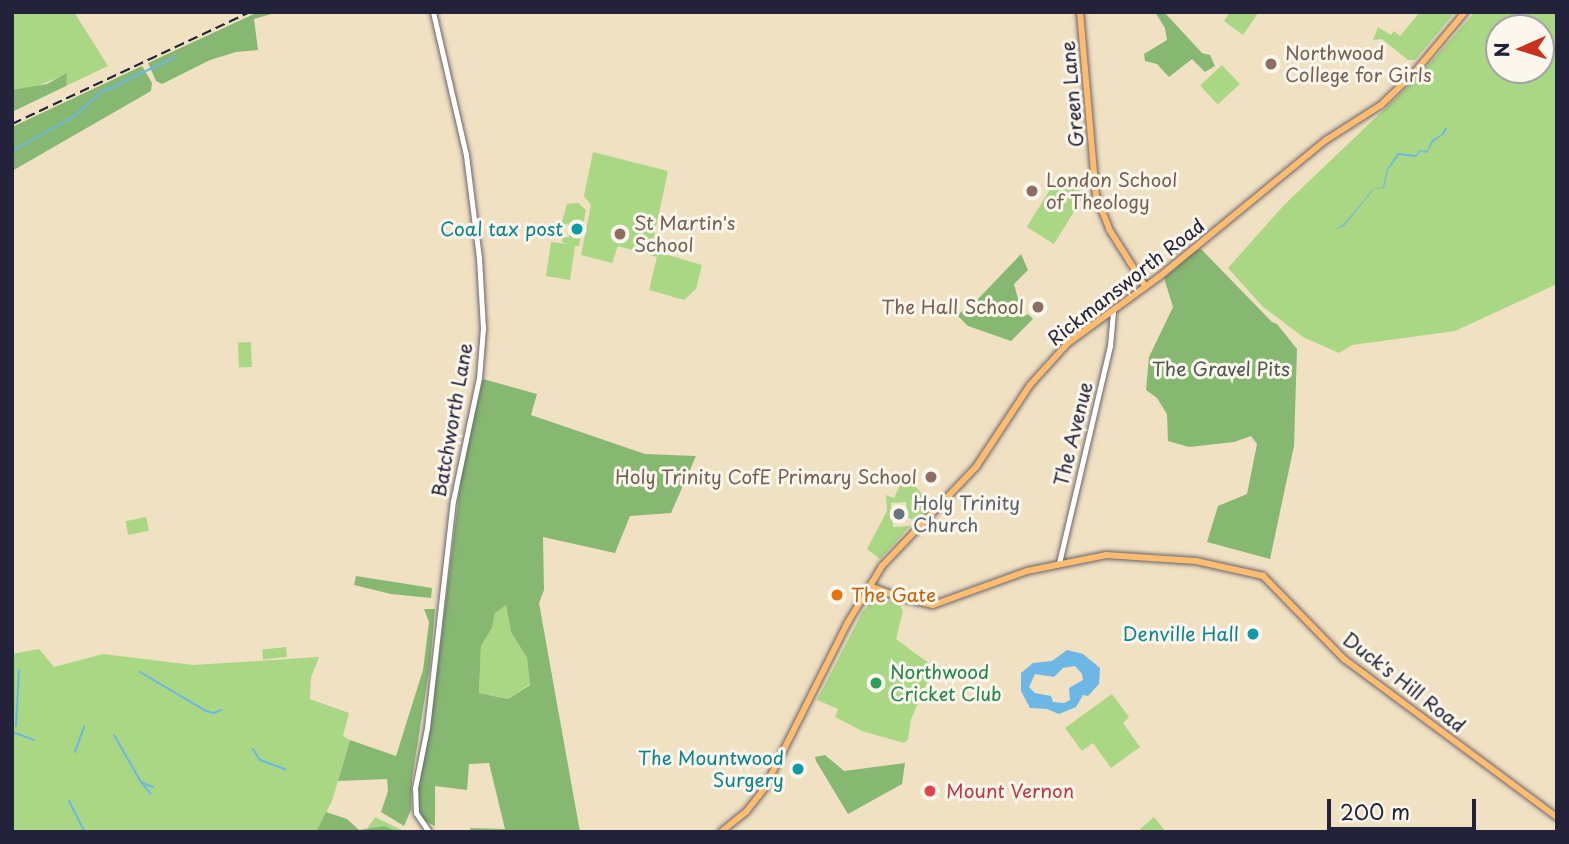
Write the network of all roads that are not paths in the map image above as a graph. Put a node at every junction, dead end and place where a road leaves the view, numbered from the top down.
1 (442, 12) edge
2 (1080, 12) edge
3 (1465, 12) edge
4 (434, 15) edge
5 (1145, 286) junction
6 (1113, 312) junction
7 (1059, 563) junction
8 (870, 586) junction
9 (887, 593) junction
10 (861, 600) junction
11 (1557, 817) edge
12 (429, 832) edge
13 (721, 832) edge

1 - 4 street
2 - 5 main road, Green Lane
3 - 5 main road, Rickmansworth Road
4 - 12 street, Batchworth Lane
5 - 6 main road, Rickmansworth Road
6 - 7 street, The Avenue
6 - 8 main road, Rickmansworth Road
7 - 9 main road, Duck's Hill Road
7 - 11 main road, Duck's Hill Road
8 - 9 main road, Duck's Hill Road
8 - 10 main road, Rickmansworth Road
9 - 10 main road
10 - 13 main road, Rickmansworth Road

